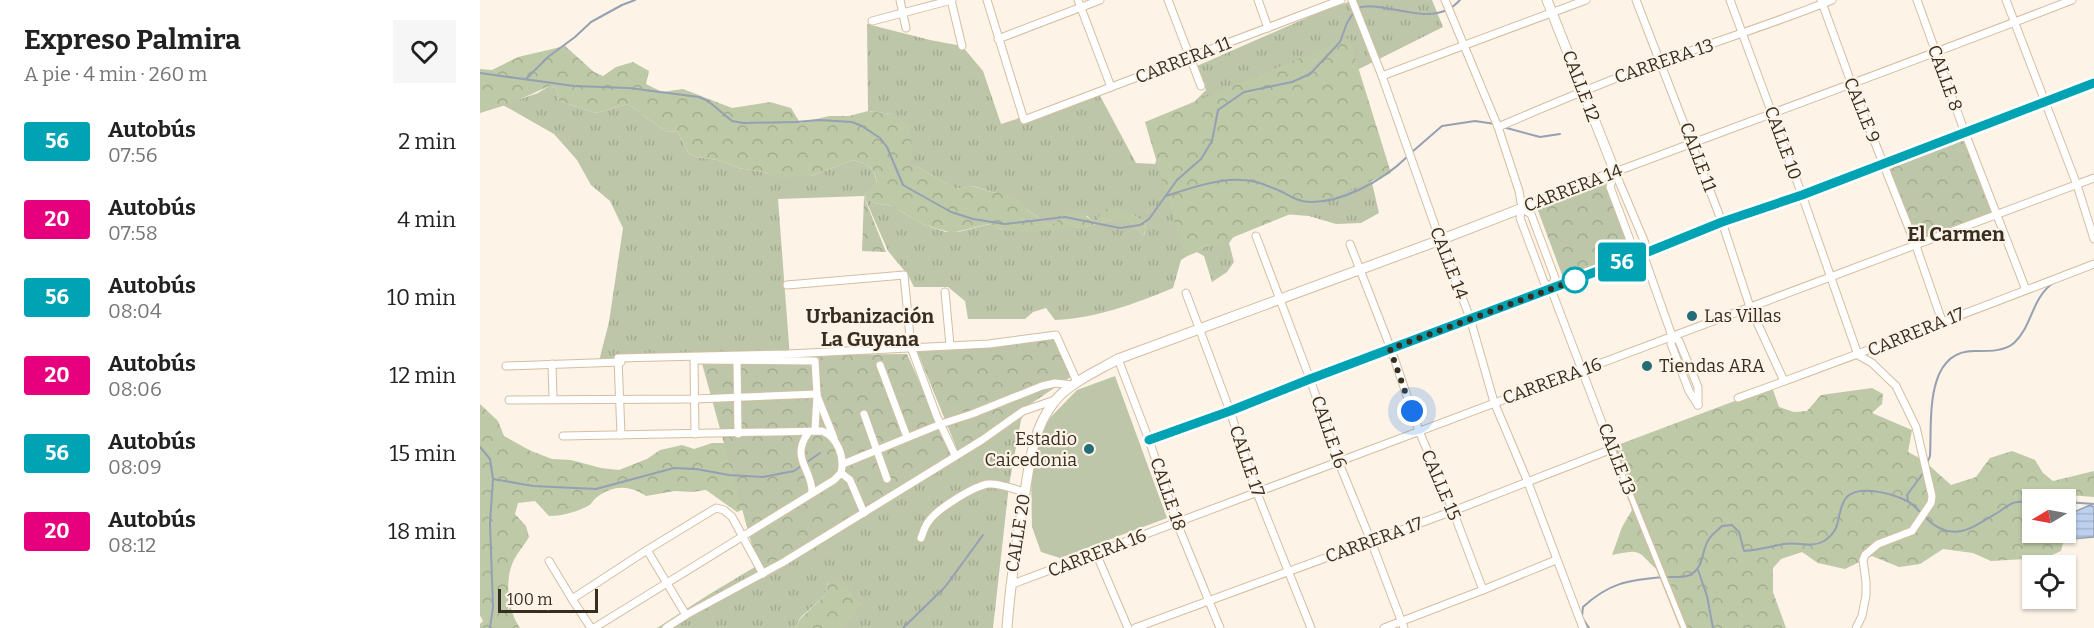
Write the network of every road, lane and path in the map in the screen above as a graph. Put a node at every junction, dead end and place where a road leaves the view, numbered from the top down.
1 (900, 0) edge
2 (952, 0) edge
3 (987, 0) edge
4 (1100, 0) edge
5 (1168, 0) edge
6 (1258, 0) edge
7 (1341, 0) edge
8 (1352, 0) edge
9 (1445, 0) edge
10 (1547, 0) edge
11 (1586, 0) edge
12 (1636, 0) edge
13 (1730, 0) edge
14 (1832, 0) edge
15 (1917, 0) edge
16 (2006, 0) edge
17 (2072, 0) edge
18 (1822, 2) edge
19 (1079, 4) edge
20 (1552, 13) junction
21 (902, 14) junction
22 (872, 21) dead end
23 (2015, 22) junction
24 (906, 28) dead end
25 (1268, 28) junction
26 (1742, 35) junction
27 (998, 39) junction
28 (962, 46) dead end
29 (1463, 47) junction
30 (1936, 51) junction
31 (1190, 57) junction
32 (1661, 61) junction
33 (1382, 76) junction
34 (2094, 83) edge
35 (1852, 85) junction
36 (1201, 86) dead end
37 (1111, 87) junction
38 (1583, 91) junction
39 (2046, 102) junction
40 (1772, 113) junction
41 (1498, 127) junction
42 (1965, 133) junction
43 (1692, 143) junction
44 (1884, 163) junction
45 (1615, 172) junction
46 (2094, 178) edge
47 (2077, 184) junction
48 (1802, 195) junction
49 (1522, 208) junction
50 (1997, 214) junction
51 (1722, 222) junction
52 (1256, 236) dead end
53 (2094, 239) edge
54 (1440, 240) junction
55 (1350, 244) dead end
56 (1916, 246) junction
57 (1643, 254) junction
58 (2094, 264) edge
59 (1360, 269) junction
60 (1830, 278) junction
61 (787, 285) dead end
62 (1551, 289) junction
63 (2026, 290) junction
64 (945, 292) dead end
65 (1186, 293) dead end
66 (1280, 298) junction
67 (1750, 306) junction
68 (1470, 318) junction
69 (1942, 321) junction
70 (1199, 330) junction
71 (1672, 336) junction
72 (950, 345) junction
73 (911, 347) junction
74 (1390, 349) junction
75 (1858, 355) junction
76 (1118, 359) junction
77 (694, 360) junction
78 (737, 361) junction
79 (618, 362) junction
80 (552, 364) junction
81 (880, 365) dead end
82 (506, 366) dead end
83 (1583, 370) junction
84 (1310, 379) junction
85 (1784, 381) junction
86 (1075, 384) junction
87 (817, 394) junction
88 (738, 397) junction
89 (553, 398) junction
90 (620, 398) junction
91 (1737, 398) dead end
92 (695, 399) junction
93 (509, 400) dead end
94 (1055, 400) junction
95 (1494, 402) junction
96 (1230, 411) junction
97 (864, 414) dead end
98 (941, 424) junction
99 (812, 431) junction
100 (1419, 431) junction
101 (795, 433) junction
102 (695, 434) junction
103 (738, 434) junction
104 (621, 435) junction
105 (563, 436) dead end
106 (907, 437) junction
107 (835, 440) junction
108 (1149, 440) junction
109 (802, 442) junction
110 (876, 449) junction
111 (1612, 449) junction
112 (955, 455) junction
113 (1339, 463) junction
114 (843, 464) junction
115 (841, 473) junction
116 (887, 479) dead end
117 (1527, 480) junction
118 (812, 481) junction
119 (826, 485) junction
120 (813, 492) junction
121 (1025, 492) junction
122 (1257, 493) junction
123 (1453, 511) junction
124 (864, 513) junction
125 (1177, 523) junction
126 (742, 536) junction
127 (921, 538) dead end
128 (1371, 541) junction
129 (647, 550) junction
130 (1096, 553) junction
131 (1556, 560) junction
132 (549, 561) dead end
133 (1290, 570) junction
134 (763, 574) junction
135 (668, 583) junction
136 (1010, 585) junction
137 (1483, 590) junction
138 (572, 599) junction
139 (1209, 600) junction
140 (686, 615) junction
141 (1403, 625) edge
142 (593, 628) edge
143 (666, 628) edge
144 (1006, 628) edge
145 (1128, 628) edge
146 (1135, 628) edge
147 (1220, 628) edge
148 (1311, 628) edge
149 (1384, 628) edge
150 (1583, 628) edge
151 (1684, 628) edge
152 (1856, 628) edge

1 - 21 street
2 - 21 street
2 - 28 street
3 - 27 street
4 - 19 street
5 - 31 street
6 - 25 street
7 - 25 street, CARRERA 11
8 - 33 street, CALLE 14
9 - 29 street, CALLE 13
10 - 20 main road, CALLE 12
11 - 20 street
12 - 32 street, CALLE 11
13 - 26 street, CALLE 10
14 - 18 street, CARRERA 13
15 - 30 street, CALLE 8
16 - 23 street
17 - 23 street, CARRERA 14
18 - 26 street, CARRERA 13
18 - 35 street, CALLE 9
19 - 27 street
19 - 37 street
20 - 29 street
20 - 38 main road, CALLE 12
21 - 22 street
21 - 24 street
23 - 30 street, CARRERA 14
23 - 39 street
25 - 31 street, CARRERA 11
26 - 32 street, CARRERA 13
26 - 40 street, CALLE 10
27 - 37 street, CARRERA 11
29 - 33 street
29 - 41 street, CALLE 13
30 - 35 street, CARRERA 14
30 - 42 street, CALLE 8
31 - 36 street
31 - 37 street, CARRERA 11
32 - 38 street, CARRERA 13
32 - 43 street, CALLE 11
33 - 54 street, CALLE 14
34 - 39 street
35 - 40 street, CARRERA 14
35 - 44 street, CALLE 9
38 - 41 street, CARRERA 13
38 - 45 main road, CALLE 12
39 - 42 street
39 - 47 street
40 - 43 street, CARRERA 14
40 - 48 street, CALLE 10
41 - 49 street, CALLE 13
42 - 44 street
42 - 50 street, CALLE 8
43 - 45 street, CARRERA 14
43 - 51 street, CALLE 11
44 - 48 street
44 - 56 street, CALLE 9
45 - 49 main road, CARRERA 14
45 - 57 street, CALLE 12
45 - 57 street, CALLE 12
46 - 47 street, CARRERA 16
47 - 50 street, CARRERA 16
47 - 53 street
48 - 51 street
48 - 60 street, CALLE 10
49 - 54 main road, CARRERA 14
49 - 62 street, CALLE 13
49 - 62 street, CALLE 13
50 - 56 street, CARRERA 16
50 - 63 street, CALLE 8
51 - 57 street
51 - 67 street, CALLE 11
52 - 66 street, CALLE 16
54 - 59 main road, CARRERA 14
54 - 68 street, CALLE 14
55 - 59 street, CALLE 15
56 - 60 street, CARRERA 16
56 - 69 street, CALLE 9
57 - 62 street
57 - 71 street, CALLE 12
58 - 63 street, CARRERA 17
59 - 66 main road, CARRERA 14
59 - 74 street, CALLE 15
60 - 67 street, CARRERA 16
60 - 75 street, CALLE 10
61 - 73 street
62 - 68 street
62 - 83 street, CALLE 13
63 - 69 street, CARRERA 17
64 - 72 street
65 - 70 street, CALLE 17
66 - 70 main road, CARRERA 14
66 - 84 street, CALLE 16
67 - 71 street, CARRERA 16
67 - 85 street, CALLE 11
68 - 74 street
68 - 95 street, CALLE 14
69 - 75 street, CARRERA 17
70 - 76 main road, CARRERA 14
70 - 96 street, CALLE 17
71 - 71 street, CALLE 12
71 - 83 street, CARRERA 16
72 - 73 street
72 - 86 street
73 - 79 street
73 - 98 street
74 - 84 street
74 - 100 street, CALLE 15
75 - 85 street, CARRERA 17
75 - 152 street
76 - 86 main road, CARRERA 14
76 - 108 street, CALLE 18
77 - 78 street
77 - 79 street
77 - 92 street
78 - 87 street
78 - 88 street
79 - 80 street
79 - 90 street
80 - 82 street
80 - 89 street
81 - 106 street
83 - 95 street, CARRERA 16
83 - 111 street, CALLE 13
84 - 96 street
84 - 113 street, CALLE 16
85 - 91 street, CARRERA 17
86 - 94 main road, CALLE 20
86 - 98 street
87 - 88 street
87 - 99 street
87 - 107 street
88 - 92 street
88 - 103 street
89 - 90 street
89 - 93 street
90 - 92 street
90 - 104 street
92 - 102 street
94 - 112 street
94 - 121 main road, CALLE 20
95 - 100 street, CARRERA 16
95 - 117 street, CALLE 14
96 - 108 street
96 - 122 street, CALLE 17
97 - 110 street
98 - 106 street
98 - 112 street
99 - 101 street
99 - 107 street
99 - 109 street
100 - 113 street, CARRERA 16
100 - 123 street, CALLE 15
101 - 103 street
101 - 109 street
102 - 103 street
102 - 104 street
104 - 105 street
106 - 110 street
107 - 114 street
108 - 125 street, CALLE 18
109 - 118 street
110 - 114 street
110 - 116 street
111 - 117 street, CARRERA 17
111 - 151 street, CALLE 13
112 - 124 street
113 - 122 street, CARRERA 16
113 - 128 street, CALLE 16
114 - 115 street
115 - 119 street
115 - 124 street
117 - 123 street, CARRERA 17
117 - 131 street, CALLE 14
118 - 119 street
118 - 120 street
119 - 120 street
120 - 126 street
121 - 127 street
121 - 136 main road, CALLE 20
122 - 125 street, CARRERA 16
122 - 133 street, CALLE 17
123 - 128 street, CARRERA 17
123 - 137 street, CALLE 15
124 - 134 street
125 - 130 street, CARRERA 16
125 - 139 street, CALLE 18
126 - 129 street
126 - 134 street
126 - 135 street
128 - 133 street, CARRERA 17
128 - 141 street, CALLE 16
129 - 135 street
129 - 138 street
130 - 136 street, CARRERA 16
130 - 145 street
131 - 137 street
131 - 150 street, CALLE 14
132 - 138 street
133 - 139 street, CARRERA 17
133 - 148 street, CALLE 17
134 - 140 street
135 - 140 street
135 - 142 street
136 - 144 main road, CALLE 20
137 - 141 street
138 - 142 street
139 - 146 street, CARRERA 17
139 - 147 street, CALLE 18
140 - 143 street
141 - 149 street

